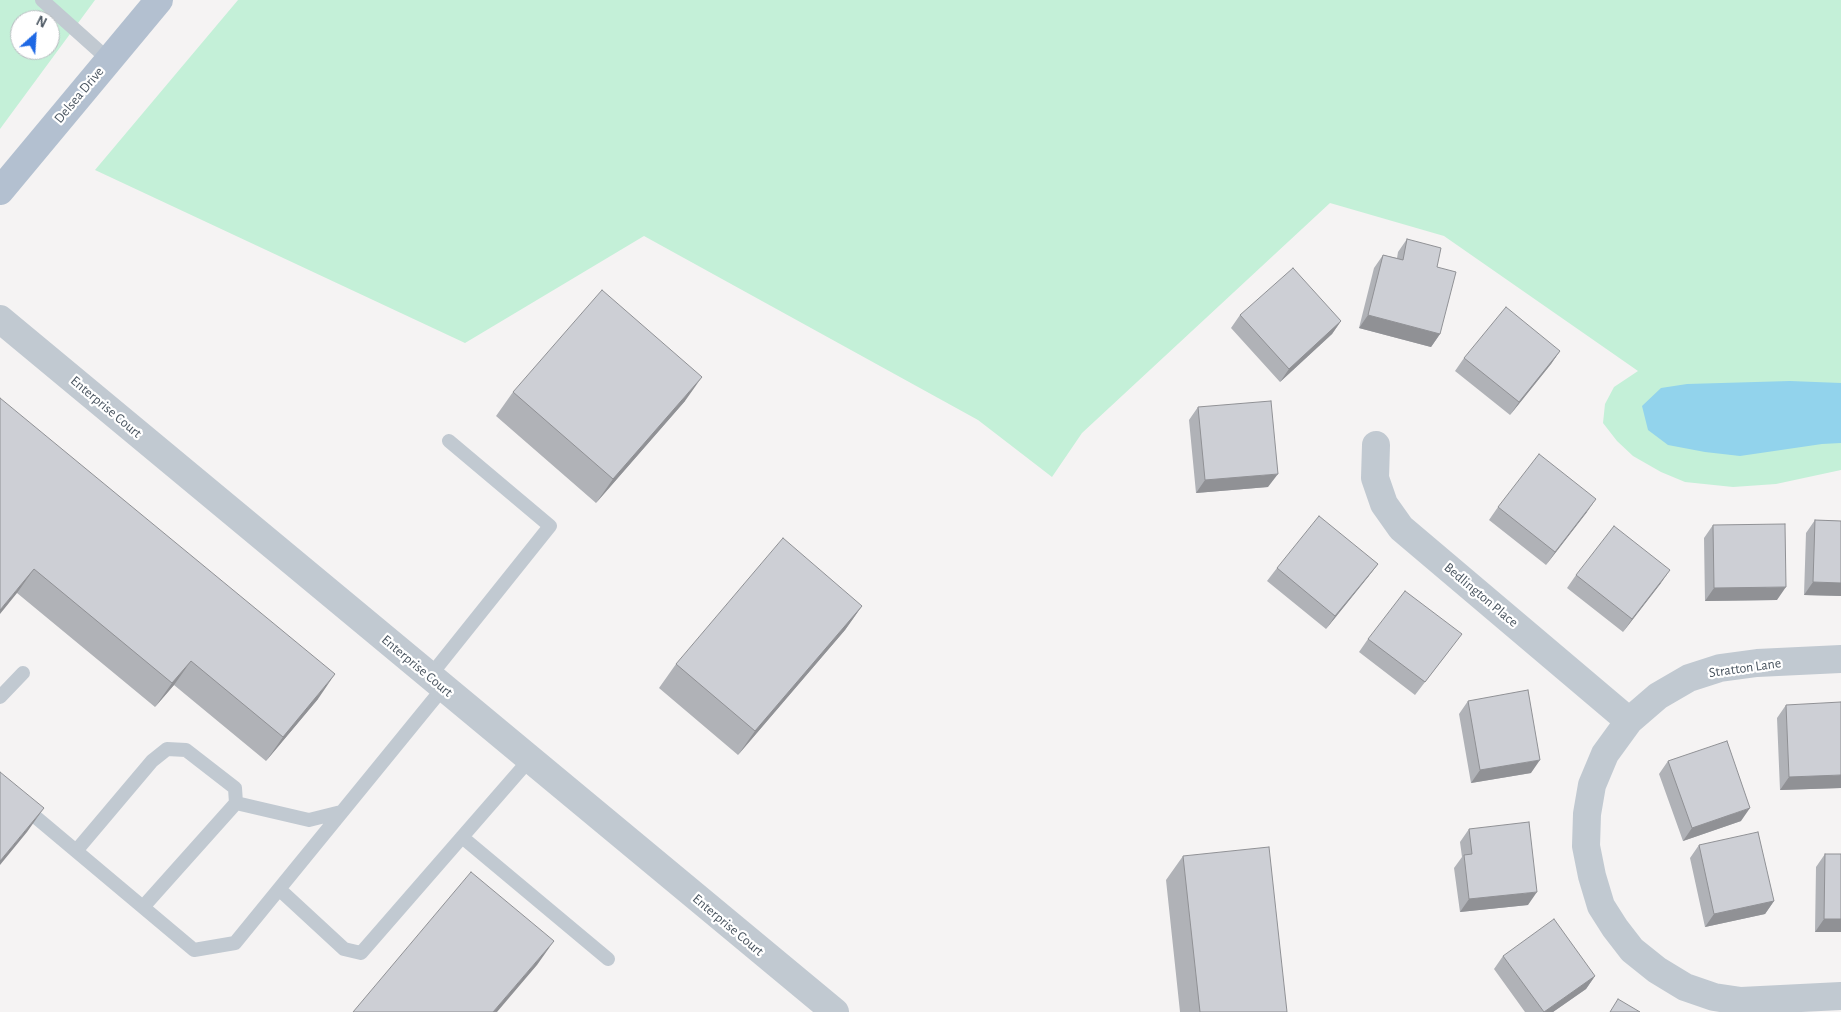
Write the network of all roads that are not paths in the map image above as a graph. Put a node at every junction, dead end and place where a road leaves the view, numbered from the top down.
1 (42, 0) edge
2 (159, 0) edge
3 (109, 60) junction
4 (0, 190) edge
5 (0, 319) edge
6 (449, 441) dead end
7 (1376, 445) dead end
8 (1841, 659) edge
9 (24, 673) dead end
10 (437, 682) junction
11 (0, 697) edge
12 (1630, 721) junction
13 (530, 759) junction
14 (0, 787) edge
15 (236, 803) junction
16 (341, 812) junction
17 (462, 837) junction
18 (76, 850) junction
19 (279, 889) junction
20 (144, 907) junction
21 (608, 959) dead end
22 (1841, 996) edge
23 (830, 1011) edge

1 - 3 lane
2 - 3 main road, Delsea Drive
3 - 4 main road, Delsea Drive
5 - 10 street, Enterprise Court
6 - 10 lane
7 - 12 street, Bedlington Place
8 - 12 street, Stratton Lane
9 - 11 lane
10 - 13 street, Enterprise Court
10 - 16 lane
12 - 22 street, Stratton Lane
13 - 17 lane
13 - 23 street, Enterprise Court
14 - 18 lane
15 - 16 lane
15 - 18 lane
15 - 20 lane
16 - 19 lane
17 - 19 lane
17 - 21 lane
18 - 20 lane
19 - 20 lane

